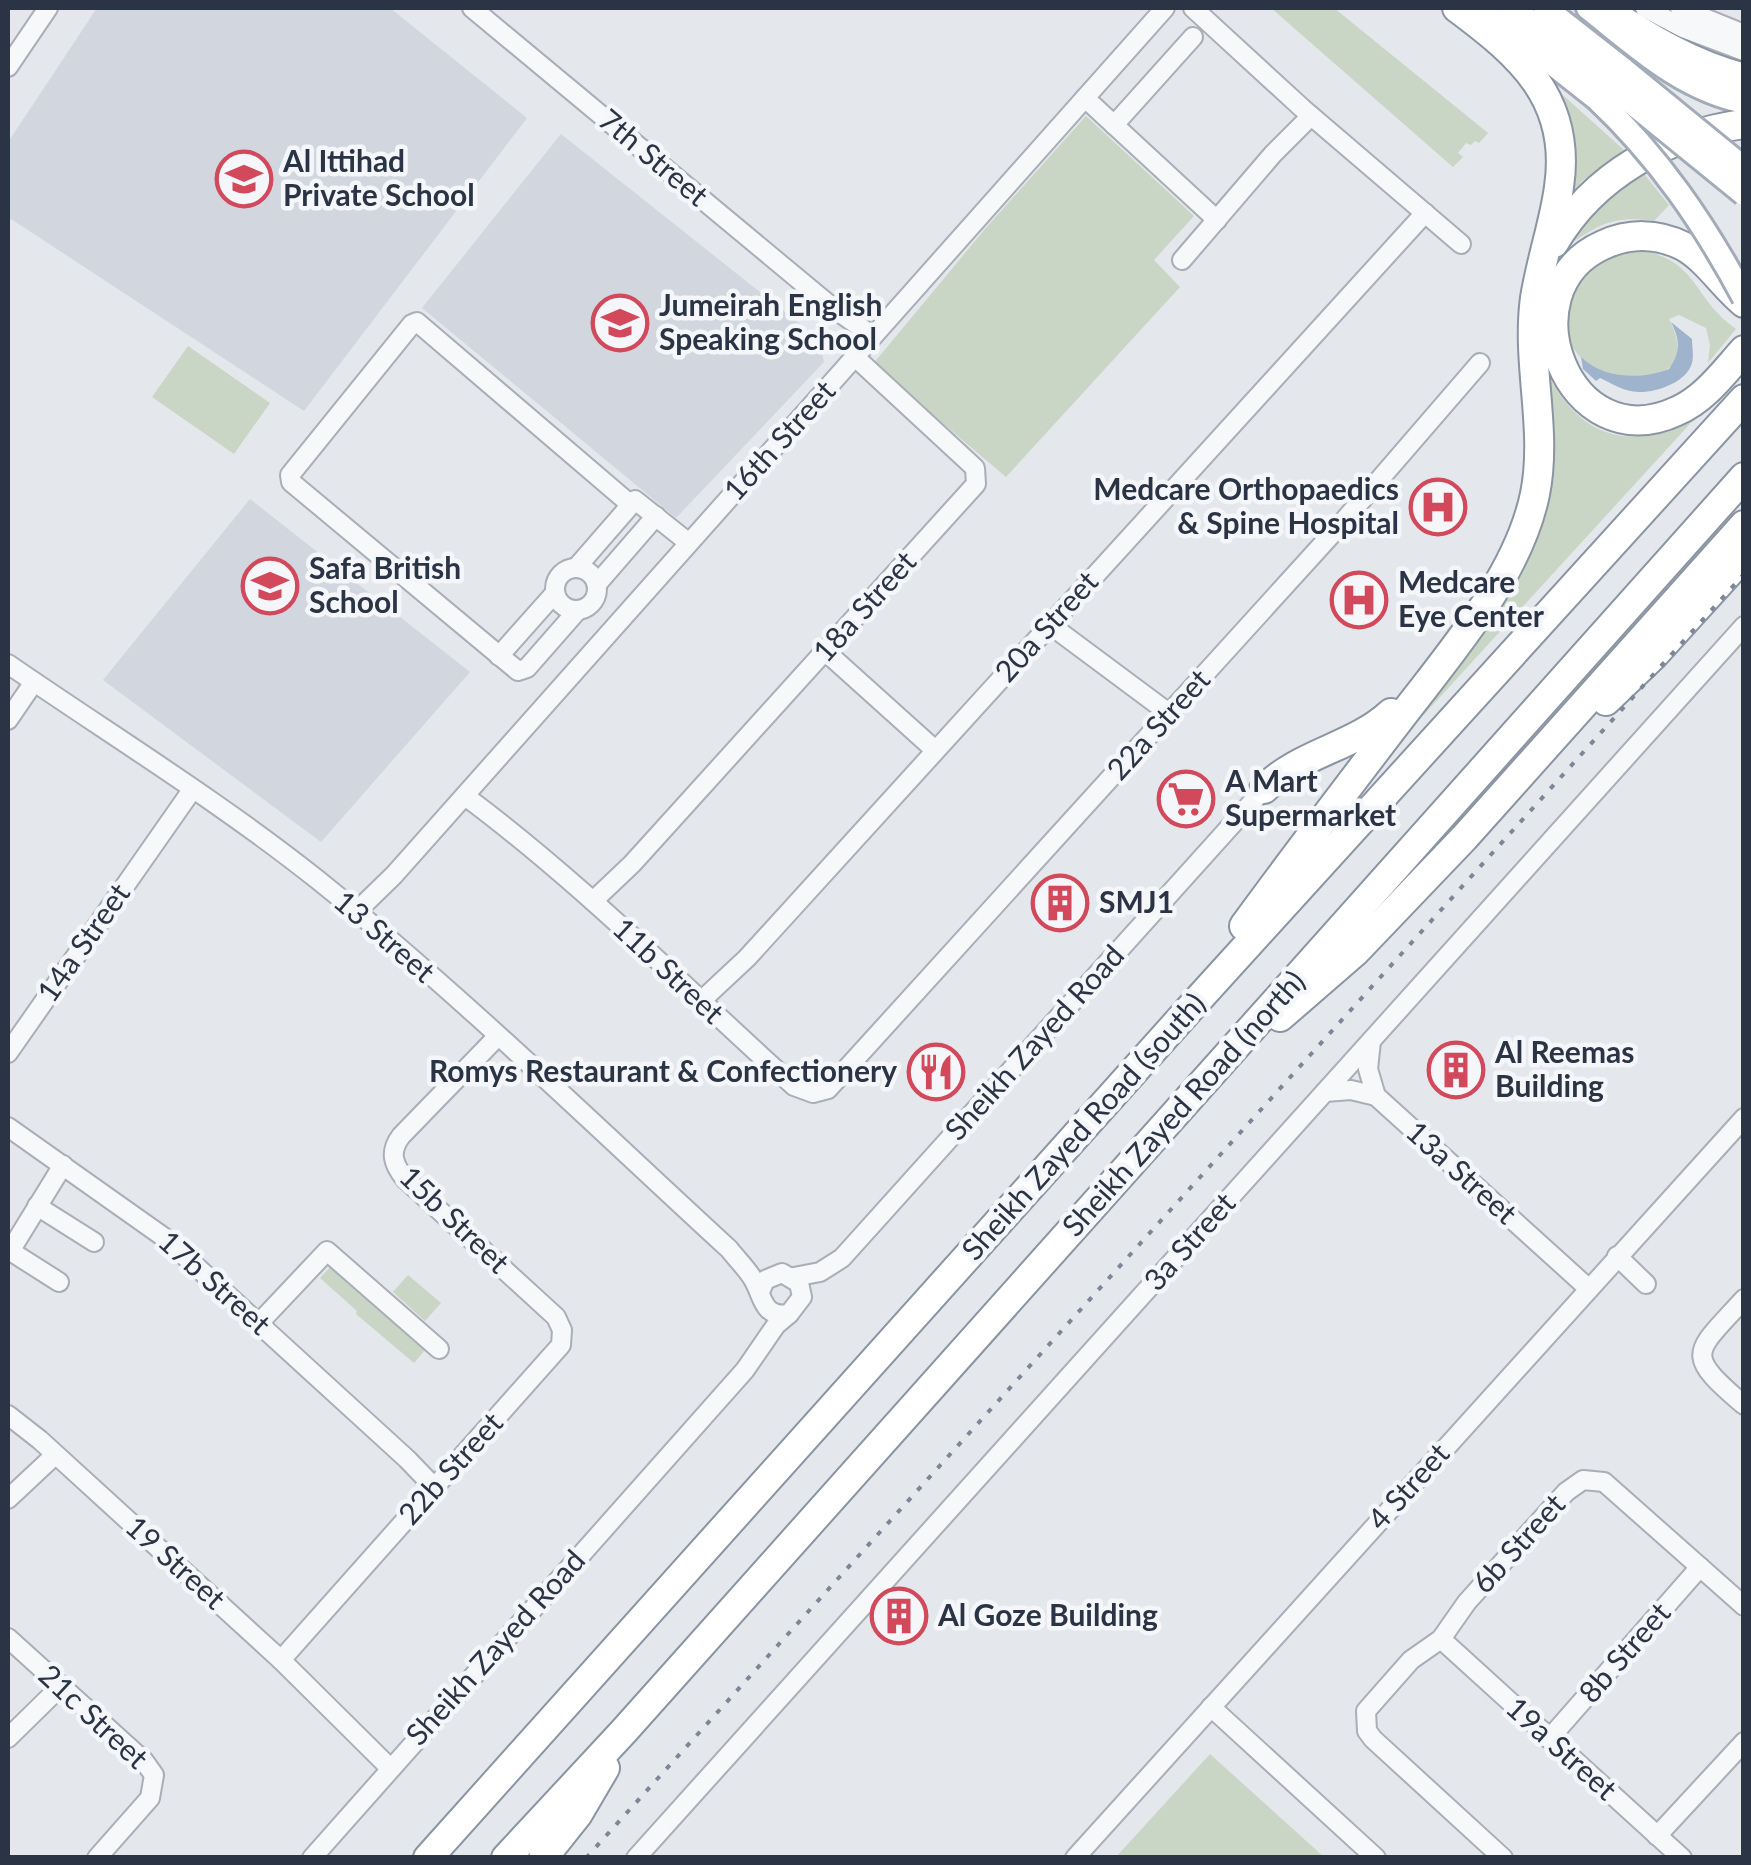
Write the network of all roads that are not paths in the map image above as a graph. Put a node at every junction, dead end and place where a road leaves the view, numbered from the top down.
1 (48, 8) edge
2 (473, 8) edge
3 (1166, 8) edge
4 (1193, 8) edge
5 (1457, 8) edge
6 (1482, 8) edge
7 (1513, 8) edge
8 (1545, 8) edge
9 (1588, 8) edge
10 (1604, 8) edge
11 (1645, 8) edge
12 (1680, 8) edge
13 (1744, 34) edge
14 (1193, 37) dead end
15 (1744, 51) edge
16 (8, 67) edge
17 (1744, 78) edge
18 (1610, 85) junction
19 (1085, 98) junction
20 (1744, 102) edge
21 (1307, 112) junction
22 (1744, 124) edge
23 (1114, 125) junction
24 (1744, 168) edge
25 (1744, 194) edge
26 (1420, 209) junction
27 (1217, 220) junction
28 (1461, 244) dead end
29 (1182, 260) dead end
30 (1537, 286) junction
31 (1744, 300) edge
32 (864, 346) junction
33 (1744, 350) edge
34 (1480, 364) dead end
35 (1744, 400) edge
36 (1744, 477) edge
37 (630, 504) junction
38 (656, 516) junction
39 (1744, 526) edge
40 (689, 543) junction
41 (1744, 556) edge
42 (576, 568) junction
43 (555, 593) junction
44 (590, 600) junction
45 (1054, 620) junction
46 (617, 625) junction
47 (1744, 626) edge
48 (825, 650) junction
49 (499, 656) junction
50 (8, 664) edge
51 (1436, 672) junction
52 (34, 682) junction
53 (8, 720) edge
54 (1165, 720) junction
55 (1552, 739) junction
56 (935, 750) junction
57 (188, 787) junction
58 (1264, 789) joint
59 (469, 792) junction
60 (598, 905) junction
61 (361, 916) junction
62 (706, 1006) junction
63 (1185, 1014) junction
64 (494, 1032) junction
65 (1371, 1041) junction
66 (8, 1053) edge
67 (1230, 1053) junction
68 (835, 1084) joint
69 (1324, 1092) junction
70 (1376, 1096) junction
71 (1744, 1118) edge
72 (8, 1127) edge
73 (63, 1165) junction
74 (37, 1206) junction
75 (94, 1242) dead end
76 (729, 1249) junction
77 (1617, 1256) junction
78 (785, 1275) junction
79 (59, 1282) dead end
80 (1646, 1284) dead end
81 (1588, 1288) junction
82 (1744, 1299) edge
83 (763, 1300) junction
84 (789, 1314) junction
85 (556, 1317) joint
86 (259, 1323) junction
87 (438, 1349) dead end
88 (760, 1350) junction
89 (1744, 1406) edge
90 (8, 1415) edge
91 (51, 1450) junction
92 (437, 1484) junction
93 (9, 1497) edge
94 (1700, 1567) junction
95 (1744, 1606) edge
96 (8, 1638) edge
97 (1441, 1639) junction
98 (277, 1655) junction
99 (55, 1681) junction
100 (1211, 1707) junction
101 (624, 1730) junction
102 (13, 1732) edge
103 (1549, 1739) junction
104 (1744, 1742) edge
105 (395, 1763) junction
106 (1658, 1836) junction
107 (96, 1858) edge
108 (312, 1858) edge
109 (428, 1858) edge
110 (506, 1858) edge
111 (544, 1858) edge
112 (636, 1858) edge
113 (1075, 1858) edge
114 (1376, 1858) edge
115 (1503, 1858) edge
116 (1682, 1858) edge

1 - 16 street
2 - 32 street, 7th Street
3 - 19 street, 16th Street
4 - 21 street
5 - 30 highway
6 - 18 main road
7 - 18 main road
8 - 18 main road
9 - 20 main road
10 - 17 highway
11 - 15 street
12 - 13 street
14 - 23 street
18 - 24 main road, bridge
18 - 25 main road, bridge
18 - 31 main road, bridge
19 - 23 street
19 - 32 street, 16th Street
21 - 26 street
21 - 27 street
22 - 30 highway
23 - 27 street
26 - 28 street
26 - 45 street, 20a Street
27 - 29 street
30 - 51 highway
31 - 33 highway
32 - 40 street, 16th Street
32 - 48 street, 18a Street
34 - 54 street, 22a Street
35 - 63 highway, Sheikh Zayed Road (south)
36 - 67 highway, Sheikh Zayed Road (north)
37 - 38 street
37 - 42 street
37 - 49 street
38 - 40 street
38 - 44 street
39 - 55 highway
40 - 46 street, 16th Street
41 - 55 highway
42 - 43 street
42 - 44 street
43 - 44 street
43 - 49 street
44 - 46 street
44 - 49 street
45 - 54 street
45 - 56 street, 20a Street
46 - 59 street, 16th Street
47 - 65 street, 3a Street
48 - 56 street
48 - 60 street, 18a Street
50 - 52 street, 13 Street
51 - 58 highway
51 - 63 highway
52 - 53 street
52 - 57 street, 13 Street
54 - 68 street, 22a Street
55 - 67 highway
56 - 62 street, 20a Street
57 - 61 street, 13 Street
57 - 66 street, 14a Street
58 - 78 street, Sheikh Zayed Road
59 - 60 street, 11b Street
59 - 61 street, 16th Street
60 - 62 street, 11b Street
61 - 64 street, 13 Street
62 - 68 street, 11b Street
63 - 109 highway, Sheikh Zayed Road (south)
64 - 76 street, 13 Street
64 - 85 street, 15b Street
65 - 69 street, 3a Street
65 - 70 street
67 - 101 highway, Sheikh Zayed Road (north)
69 - 70 street
69 - 112 street, 3a Street
70 - 81 street, 13a Street
71 - 77 street, 4 Street
72 - 73 street, 17b Street
73 - 74 street
73 - 86 street, 17b Street
74 - 75 street
74 - 79 street
76 - 78 street
76 - 83 street
77 - 80 street
77 - 81 street, 4 Street
78 - 83 street
78 - 84 street
81 - 100 street, 4 Street
82 - 89 street
83 - 84 street
83 - 88 street
84 - 88 street, Sheikh Zayed Road
85 - 92 street, 22b Street
86 - 87 street
86 - 92 street, 17b Street
88 - 105 street, Sheikh Zayed Road
90 - 91 street, 19 Street
91 - 93 street
91 - 98 street, 19 Street
92 - 98 street, 22b Street
94 - 95 street
94 - 97 street, 6b Street
94 - 103 street, 8b Street
96 - 99 street, 21c Street
97 - 103 street, 19a Street
97 - 115 street
98 - 105 street, 19 Street
99 - 102 street
99 - 107 street, 21c Street
100 - 113 street, 4 Street
100 - 114 street
101 - 110 highway
101 - 111 highway
103 - 106 street, 19a Street
104 - 106 street
105 - 108 street, Sheikh Zayed Road
106 - 116 street, 19a Street

